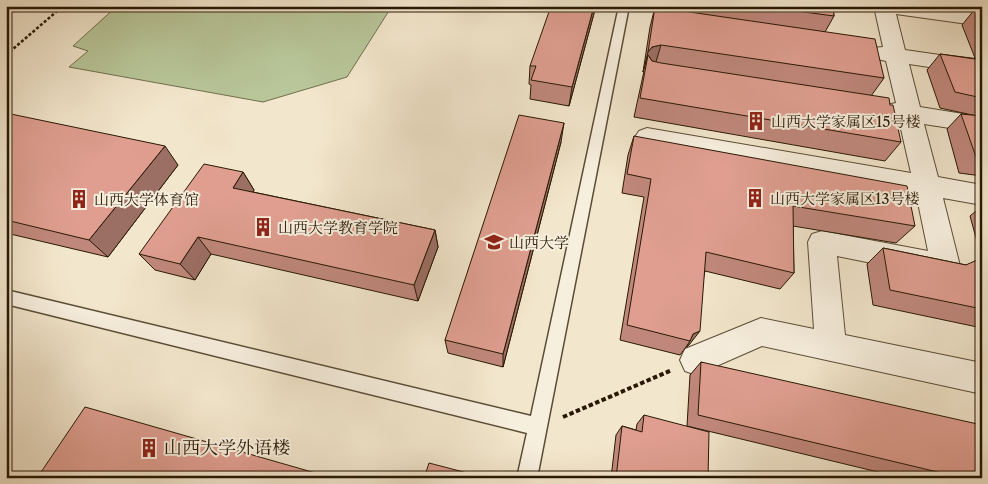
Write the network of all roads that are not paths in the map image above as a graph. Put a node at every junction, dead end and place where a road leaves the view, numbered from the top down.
1 (624, 6) edge
2 (879, 6) edge
3 (884, 7) edge
4 (982, 20) edge
5 (857, 49) edge
6 (896, 55) junction
7 (982, 68) edge
8 (871, 108) edge
9 (910, 114) junction
10 (982, 125) edge
11 (647, 137) edge
12 (927, 186) junction
13 (982, 195) edge
14 (6, 297) edge
15 (831, 347) junction
16 (696, 360) road end
17 (982, 379) edge
18 (538, 427) junction
19 (527, 478) edge

1 - 18 lane
2 - 3 street
3 - 4 street
3 - 6 street
5 - 6 street
6 - 7 street
6 - 9 street
8 - 9 street
9 - 10 street
9 - 12 street
11 - 12 street
12 - 13 street
12 - 15 street
14 - 18 lane
15 - 16 street
15 - 17 street
18 - 19 lane

